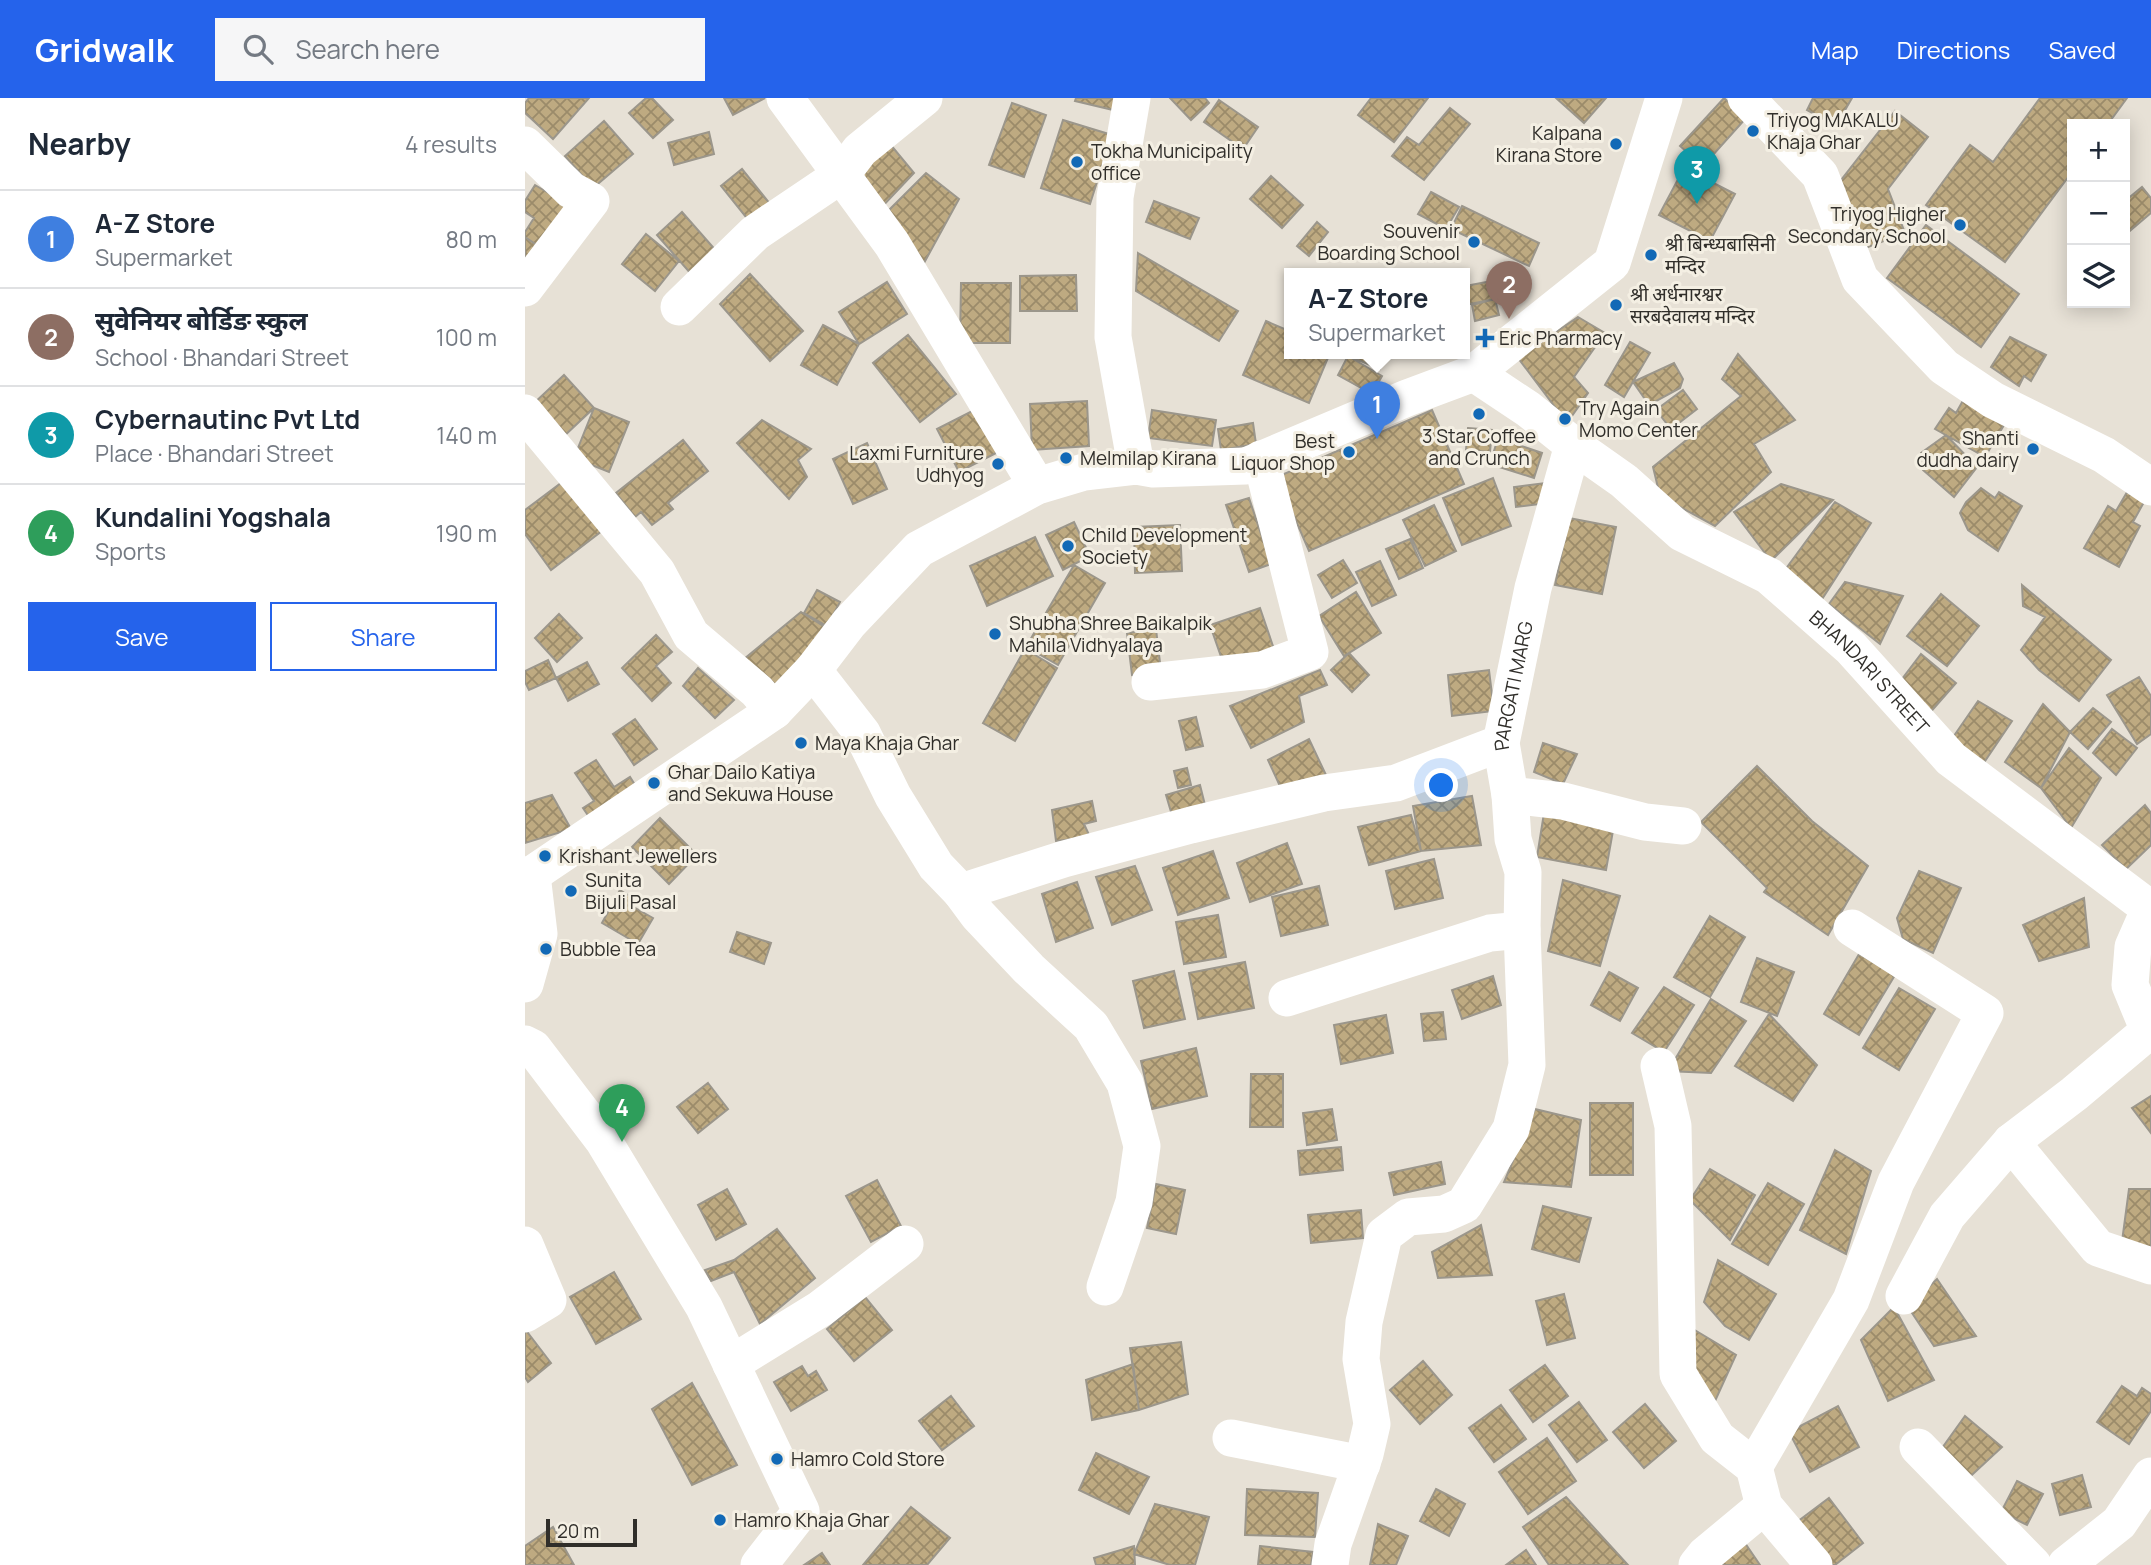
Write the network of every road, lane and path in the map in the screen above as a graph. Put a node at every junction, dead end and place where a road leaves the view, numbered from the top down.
1 (785, 98) edge
2 (924, 98) edge
3 (1132, 98) edge
4 (1664, 98) edge
5 (1745, 98) edge
6 (525, 145) edge
7 (841, 175) junction
8 (525, 288) edge
9 (679, 307) dead end
10 (1474, 373) junction
11 (525, 413) edge
12 (1573, 445) junction
13 (1261, 459) junction
14 (1136, 466) junction
15 (1037, 486) junction
16 (2151, 486) edge
17 (813, 670) junction
18 (1150, 682) dead end
19 (773, 711) junction
20 (1501, 743) junction
21 (1510, 795) junction
22 (1683, 826) dead end
23 (527, 877) edge
24 (961, 892) junction
25 (2150, 907) edge
26 (1852, 928) dead end
27 (1522, 930) junction
28 (525, 984) edge
29 (1286, 998) dead end
30 (2150, 1031) edge
31 (528, 1038) edge
32 (1659, 1066) dead end
33 (2011, 1142) junction
34 (905, 1244) dead end
35 (525, 1245) edge
36 (2151, 1266) edge
37 (1105, 1287) dead end
38 (1904, 1296) dead end
39 (525, 1314) edge
40 (731, 1364) junction
41 (1231, 1438) dead end
42 (1918, 1447) dead end
43 (1362, 1464) junction
44 (1754, 1467) junction
45 (2151, 1476) edge
46 (1764, 1506) junction
47 (759, 1565) edge
48 (1330, 1565) edge
49 (1697, 1565) edge
50 (1814, 1565) edge
51 (2033, 1565) edge
52 (2066, 1565) edge

1 - 7 street
2 - 7 street
3 - 14 street
4 - 10 street
5 - 16 street
6 - 8 street
7 - 9 street
7 - 15 street
10 - 12 street, BHANDARI STREET
10 - 13 street
11 - 19 street
12 - 20 street, PARGATI MARG
12 - 25 street, BHANDARI STREET
13 - 14 street
13 - 18 street
14 - 15 street
15 - 17 street
17 - 19 street
17 - 24 street
19 - 23 street
20 - 21 street, PARGATI MARG
20 - 24 street
21 - 22 street
21 - 27 street, PARGATI MARG
23 - 28 street
24 - 37 street
25 - 30 street, BHANDARI STREET
26 - 44 street
27 - 29 street
27 - 43 street, PARGATI MARG
30 - 33 street
31 - 40 street
32 - 44 street
33 - 36 street
33 - 38 street
34 - 40 street
35 - 39 street
40 - 47 street
41 - 43 street
42 - 51 street
43 - 48 street, PARGATI MARG
44 - 46 street
45 - 52 street
46 - 49 street
46 - 50 street

